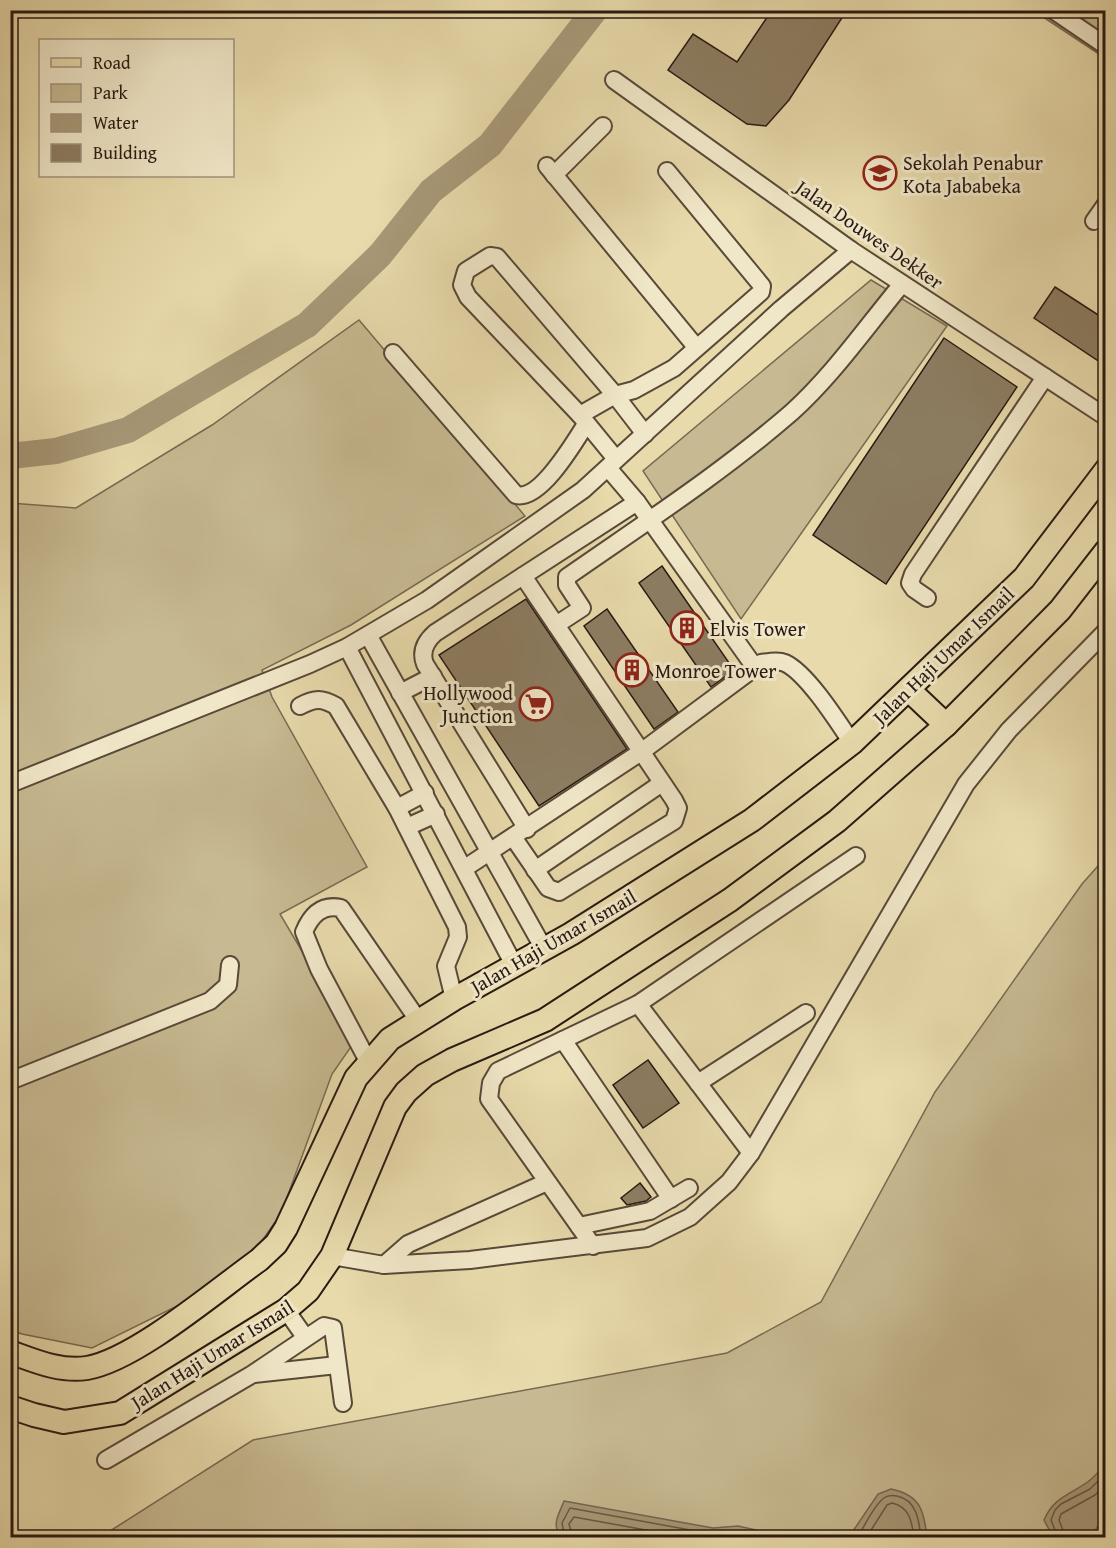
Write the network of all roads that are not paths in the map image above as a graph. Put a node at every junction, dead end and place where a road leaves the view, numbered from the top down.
1 (1053, 10) edge
2 (1106, 46) edge
3 (614, 80) dead end
4 (603, 126) dead end
5 (667, 171) dead end
6 (1106, 204) edge
7 (1094, 221) dead end
8 (850, 250) junction
9 (902, 284) junction
10 (696, 347) junction
11 (393, 353) dead end
12 (1045, 376) junction
13 (615, 395) junction
14 (1106, 417) edge
15 (583, 420) junction
16 (645, 434) junction
17 (612, 463) junction
18 (1106, 470) edge
19 (637, 502) junction
20 (649, 519) junction
21 (1106, 551) edge
22 (522, 576) junction
23 (927, 598) dead end
24 (556, 625) junction
25 (1106, 631) edge
26 (368, 635) junction
27 (347, 647) junction
28 (754, 666) junction
29 (433, 676) junction
30 (909, 690) junction
31 (400, 693) junction
32 (300, 706) dead end
33 (946, 725) junction
34 (852, 743) junction
35 (641, 752) junction
36 (662, 783) junction
37 (10, 784) edge
38 (425, 793) junction
39 (397, 808) junction
40 (436, 814) junction
41 (407, 827) junction
42 (520, 833) junction
43 (490, 853) junction
44 (856, 856) dead end
45 (465, 868) junction
46 (535, 870) junction
47 (544, 949) junction
48 (230, 965) dead end
49 (514, 965) junction
50 (454, 999) junction
51 (638, 1004) junction
52 (806, 1012) dead end
53 (418, 1020) junction
54 (563, 1040) junction
55 (368, 1061) junction
56 (10, 1081) edge
57 (698, 1083) junction
58 (751, 1153) junction
59 (547, 1182) junction
60 (689, 1188) dead end
61 (671, 1199) junction
62 (579, 1226) junction
63 (592, 1246) junction
64 (332, 1256) junction
65 (384, 1265) junction
66 (286, 1310) junction
67 (305, 1337) junction
68 (10, 1352) edge
69 (337, 1365) junction
70 (251, 1375) junction
71 (343, 1403) dead end
72 (10, 1407) edge
73 (106, 1460) dead end

1 - 2 street
3 - 8 street, Jalan Douwes Dekker
4 - 10 street
5 - 10 street
6 - 7 street
8 - 9 street, Jalan Douwes Dekker
8 - 16 street
9 - 12 street, Jalan Douwes Dekker
9 - 20 street
10 - 13 street
11 - 15 street
12 - 14 street, Jalan Douwes Dekker
12 - 23 street
13 - 15 street
13 - 15 street
13 - 16 street
15 - 17 street
16 - 17 street
17 - 19 street
17 - 26 street
18 - 30 main road, Jalan Haji Umar Ismail
19 - 20 street
19 - 22 street
20 - 24 street
20 - 28 street
21 - 33 main road, Jalan Haji Umar Ismail
22 - 24 street
22 - 29 street
24 - 35 street
25 - 58 street
26 - 27 street
26 - 31 street
27 - 37 street
27 - 38 street
28 - 34 street
28 - 35 street
29 - 31 street
29 - 42 street
30 - 33 main road
30 - 34 main road, Jalan Haji Umar Ismail
31 - 43 street
32 - 39 street
33 - 64 main road, Jalan Haji Umar Ismail
34 - 47 main road, Jalan Haji Umar Ismail
35 - 36 street
35 - 42 street
36 - 46 street
36 - 46 street
38 - 39 street
38 - 40 street
39 - 41 street
40 - 41 street
40 - 45 street
41 - 50 street
42 - 43 street
42 - 46 street
43 - 45 street
43 - 47 street
44 - 51 street
45 - 49 street
47 - 49 main road, Jalan Haji Umar Ismail
48 - 56 street
49 - 50 main road, Jalan Haji Umar Ismail
50 - 53 main road, Jalan Haji Umar Ismail
51 - 54 street
51 - 57 street
52 - 57 street
53 - 55 main road, Jalan Haji Umar Ismail
53 - 55 street
54 - 59 street
54 - 61 street
55 - 68 main road, Jalan Haji Umar Ismail
57 - 58 street
58 - 63 street
59 - 62 street
59 - 65 street
60 - 61 street
61 - 62 street
62 - 63 street
63 - 65 street
64 - 65 street
64 - 66 main road, Jalan Haji Umar Ismail
66 - 67 street
66 - 72 main road, Jalan Haji Umar Ismail
67 - 69 street
67 - 70 street
69 - 70 street
69 - 71 street
70 - 73 street

